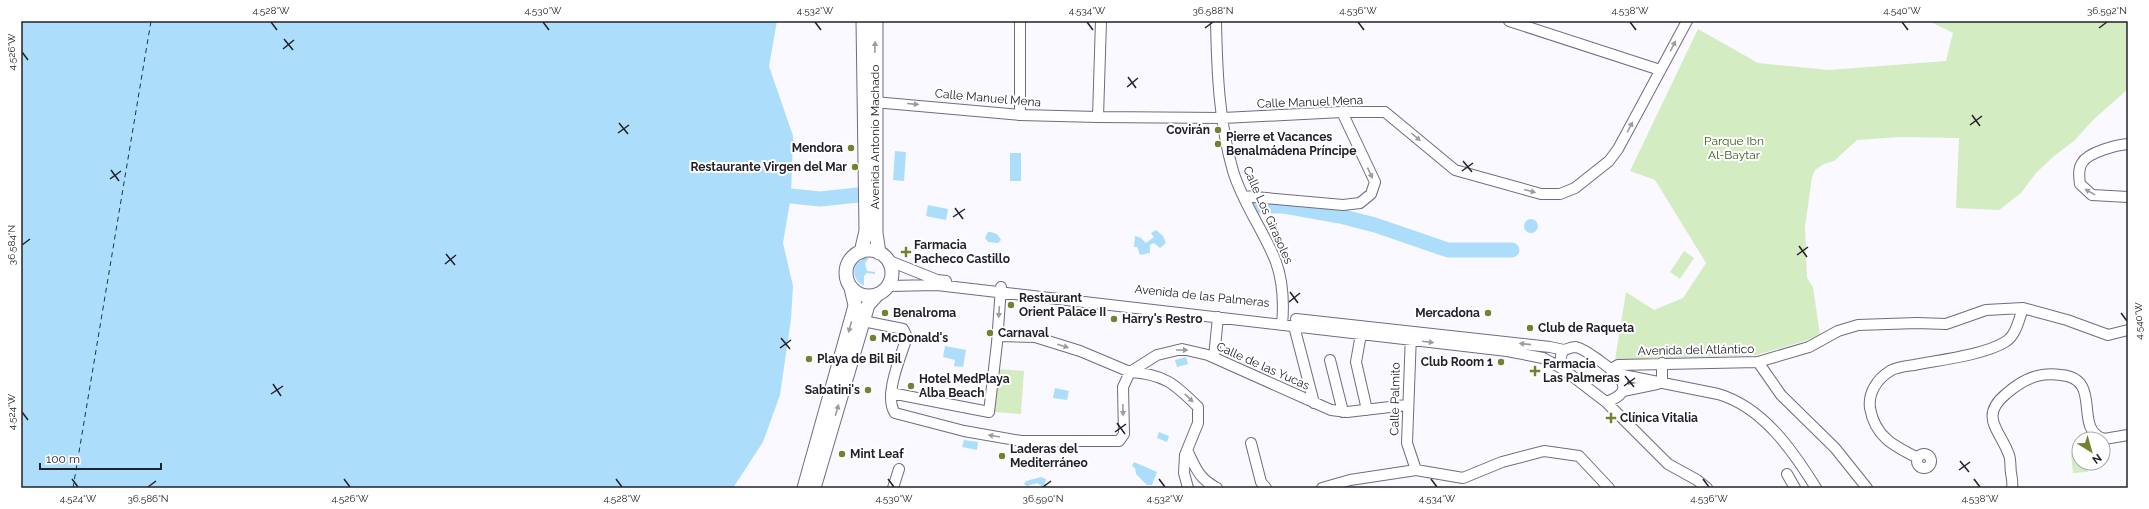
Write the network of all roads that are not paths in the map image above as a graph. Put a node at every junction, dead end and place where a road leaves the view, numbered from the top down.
1 (863, 21) edge
2 (876, 21) edge
3 (1020, 21) edge
4 (1101, 21) edge
5 (1216, 21) edge
6 (1509, 21) edge
7 (1687, 21) edge
8 (1660, 70) junction
9 (874, 102) junction
10 (1342, 112) junction
11 (1020, 115) junction
12 (1098, 117) junction
13 (1223, 118) junction
14 (2128, 144) edge
15 (1243, 196) junction
16 (2128, 197) edge
17 (861, 252) junction
18 (883, 257) junction
19 (851, 288) junction
20 (883, 290) junction
21 (1000, 290) junction
22 (2023, 308) junction
23 (1218, 317) junction
24 (863, 321) junction
25 (1282, 321) junction
26 (1294, 326) junction
27 (2128, 330) edge
28 (1361, 334) junction
29 (1410, 336) junction
30 (997, 340) junction
31 (1564, 350) junction
32 (1214, 357) junction
33 (1330, 360) dead end
34 (1758, 362) junction
35 (1662, 363) junction
36 (1563, 370) junction
37 (1130, 372) junction
38 (1615, 372) junction
39 (1662, 382) junction
40 (890, 393) junction
41 (1621, 394) junction
42 (1606, 402) junction
43 (1314, 403) junction
44 (1407, 405) junction
45 (1367, 410) junction
46 (1343, 412) junction
47 (1622, 417) junction
48 (2128, 435) edge
49 (1251, 443) dead end
50 (1187, 450) junction
51 (1918, 458) dead end
52 (899, 469) dead end
53 (1416, 470) junction
54 (1787, 474) dead end
55 (804, 488) edge
56 (814, 488) edge
57 (893, 488) edge
58 (1188, 488) edge
59 (1217, 488) edge
60 (1266, 488) edge
61 (1322, 488) edge
62 (1609, 488) edge
63 (1707, 488) edge
64 (1795, 488) edge
65 (1816, 488) edge
66 (1867, 488) edge
67 (2012, 488) edge

1 - 17 main road, Avenida Antonio Machado
9 -> 2 main road, Avenida Antonio Machado
3 - 11 street
4 - 12 street
5 - 13 street, Calle Los Girasoles
6 - 8 street
8 -> 7 street, Calle Manuel Mena
10 -> 8 street, Calle Manuel Mena
9 -> 11 street, Calle Manuel Mena
9 - 18 main road, Avenida Antonio Machado
10 - 13 street, Calle Manuel Mena
10 -> 15 street
11 - 12 street, Calle Manuel Mena
12 - 13 street, Calle Manuel Mena
13 - 15 street, Calle Los Girasoles
16 -> 14 street
15 - 25 street, Calle Los Girasoles
17 - 18 main road
17 - 19 main road
18 - 20 main road
18 - 21 street, Avenida de las Palmeras
19 - 20 main road
19 -> 55 main road
20 - 21 street, Avenida de las Palmeras
20 - 24 main road
21 - 23 street, Avenida de las Palmeras
21 - 25 street, Avenida de las Palmeras
21 -> 30 street
22 - 27 street, Avenida del Atlántico
22 - 34 street, Avenida del Atlántico
22 - 51 street
23 - 25 street, Avenida de las Palmeras
23 - 32 street
24 - 40 street
56 -> 24 main road
25 - 26 street, Avenida de las Palmeras
25 - 29 street, Avenida de las Palmeras
26 - 28 street, Avenida de las Palmeras
26 - 43 street
28 - 29 street, Avenida de las Palmeras
28 - 45 street
31 -> 29 street, Avenida de las Palmeras
29 -> 36 street, Avenida de las Palmeras
29 - 44 street, Calle Palmito
30 -> 37 street
30 - 40 street
31 - 36 street
31 - 38 street, Avenida de las Palmeras
37 -> 32 street, Calle de las Yucas
32 - 43 street, Calle de las Yucas
33 - 46 street
34 - 35 street, Avenida del Atlántico
34 - 66 street
35 - 38 street, Avenida del Atlántico
35 - 39 street
36 - 42 street, Avenida de las Palmeras
37 -> 40 street
37 -> 50 street
38 - 39 street
38 - 41 street
39 - 41 street
39 - 65 street
41 - 42 street
41 - 47 street
42 - 47 street
43 - 46 street, Calle de las Yucas
44 - 45 street, Calle de las Yucas
44 - 53 street, Calle Palmito
45 - 46 street, Calle de las Yucas
47 - 63 street
48 - 67 street
49 - 60 street
50 - 58 street
50 - 59 street
52 - 57 street
53 - 61 street
53 - 62 street
54 - 64 street

